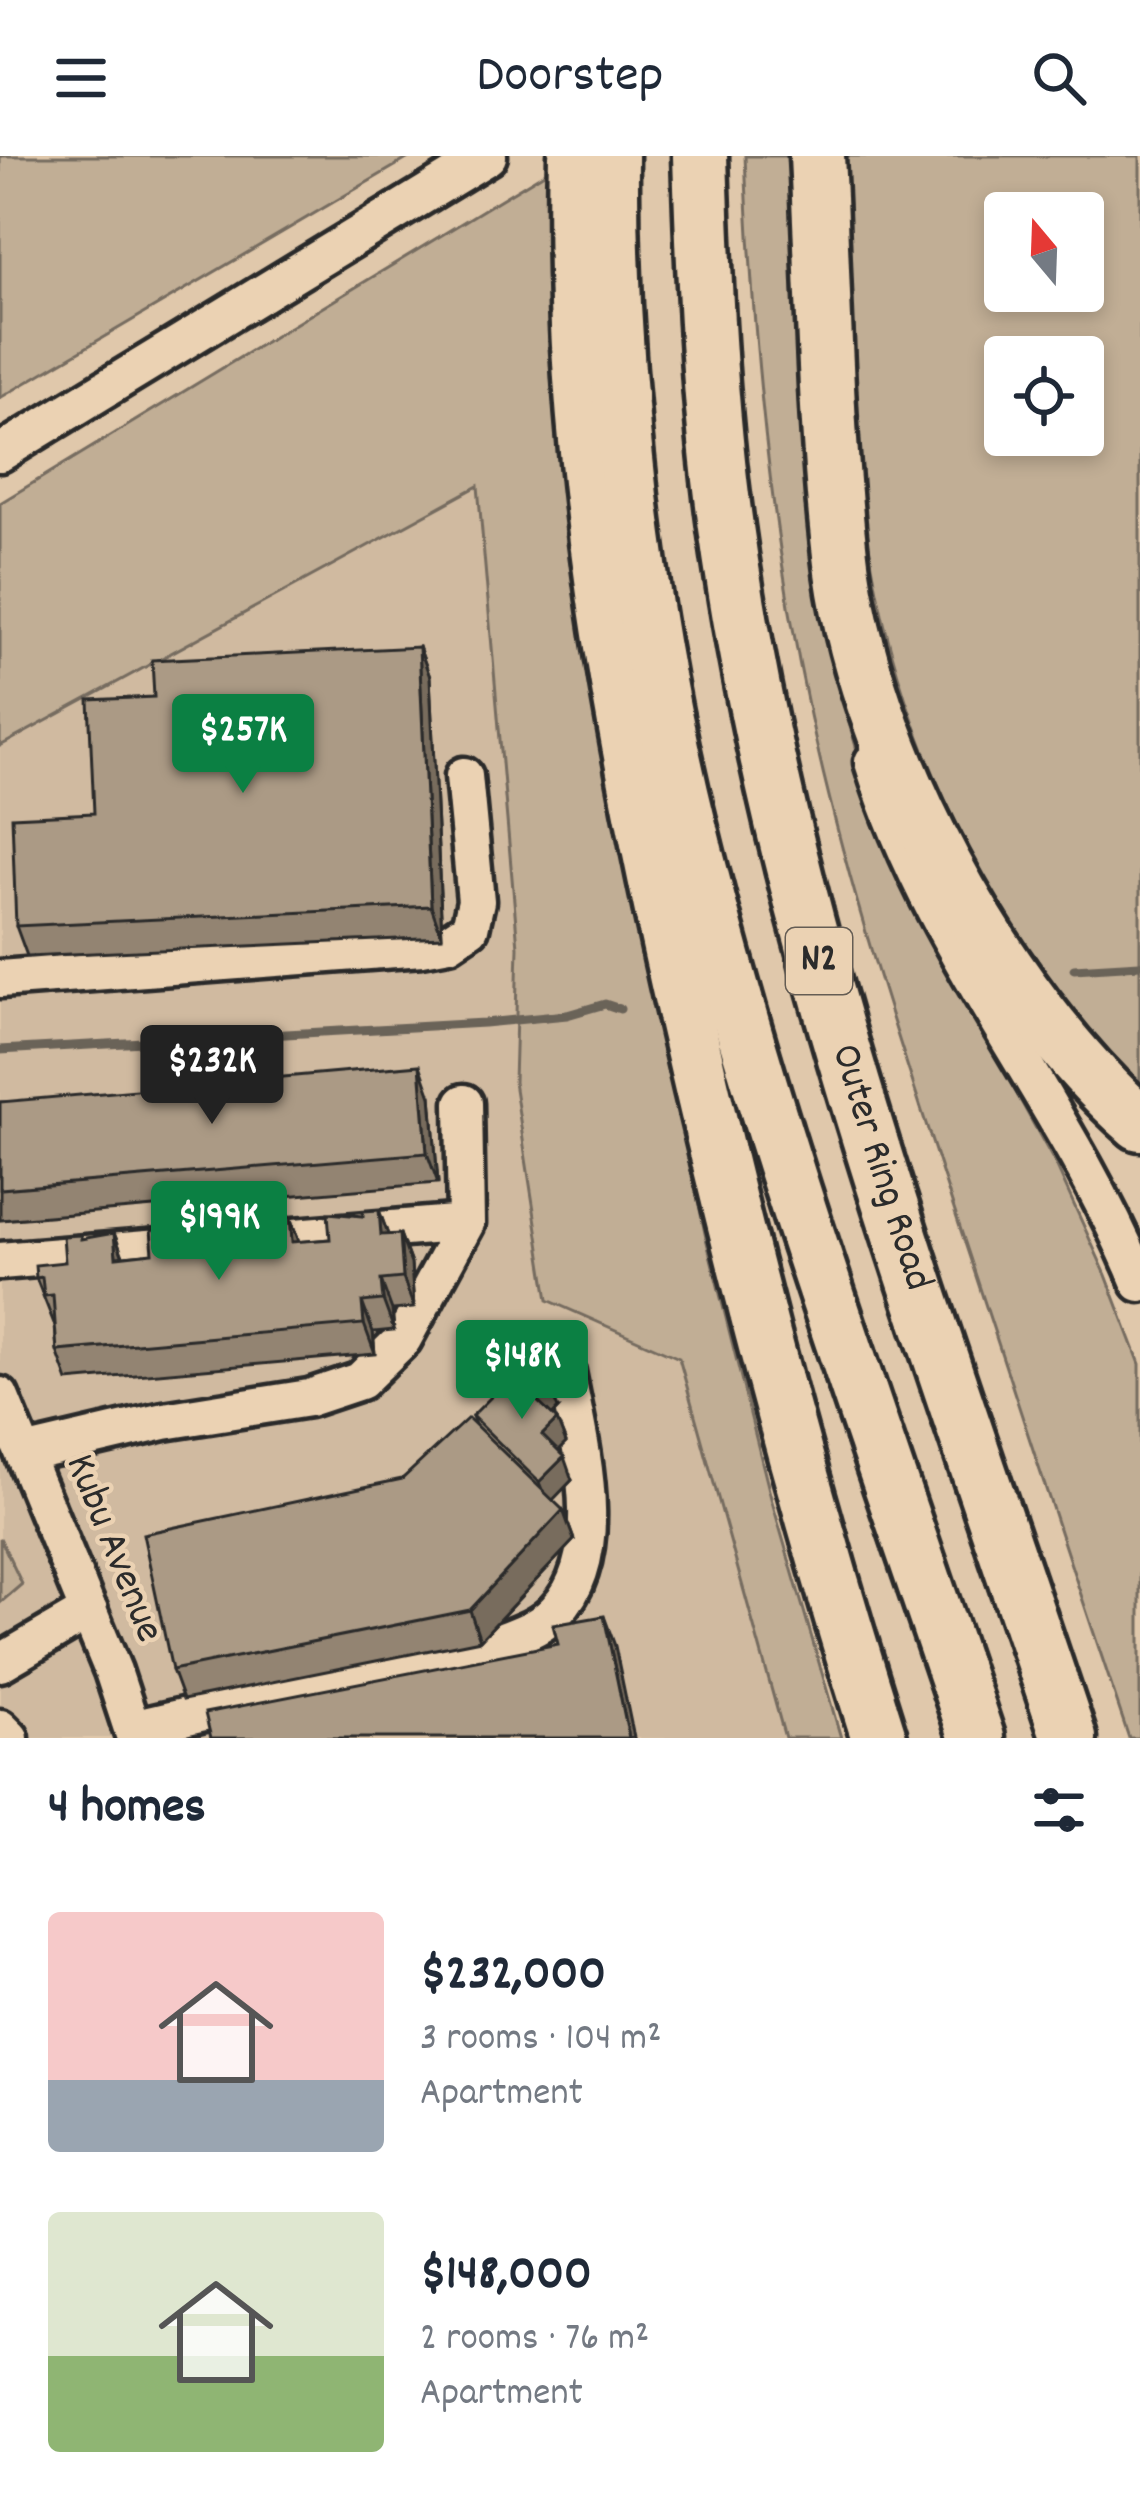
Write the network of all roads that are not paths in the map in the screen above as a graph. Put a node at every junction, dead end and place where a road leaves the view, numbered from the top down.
1 (488, 156) edge
2 (576, 156) edge
3 (611, 156) edge
4 (700, 156) edge
5 (817, 156) edge
6 (5, 449) edge
7 (840, 557) junction
8 (464, 776) dead end
9 (0, 979) edge
10 (464, 1103) dead end
11 (1140, 1123) edge
12 (466, 1223) junction
13 (0, 1261) edge
14 (1140, 1282) edge
15 (566, 1372) dead end
16 (0, 1396) edge
17 (24, 1454) junction
18 (89, 1612) junction
19 (0, 1663) edge
20 (0, 1728) edge
21 (134, 1734) edge
22 (10, 1738) edge
23 (879, 1738) edge
24 (977, 1738) edge
25 (1070, 1738) edge

1 - 6 street
2 - 23 highway
3 - 24 highway, N2
4 - 25 highway, Outer Ring Road / N2
5 - 7 highway
7 - 11 highway
7 - 14 street
8 - 9 street
10 - 12 street
12 - 13 street
12 - 17 street
15 - 21 street
16 - 17 street, Kubu Avenue
17 - 18 street, Kubu Avenue
18 - 19 street
18 - 21 street, Kubu Avenue
20 - 22 street

